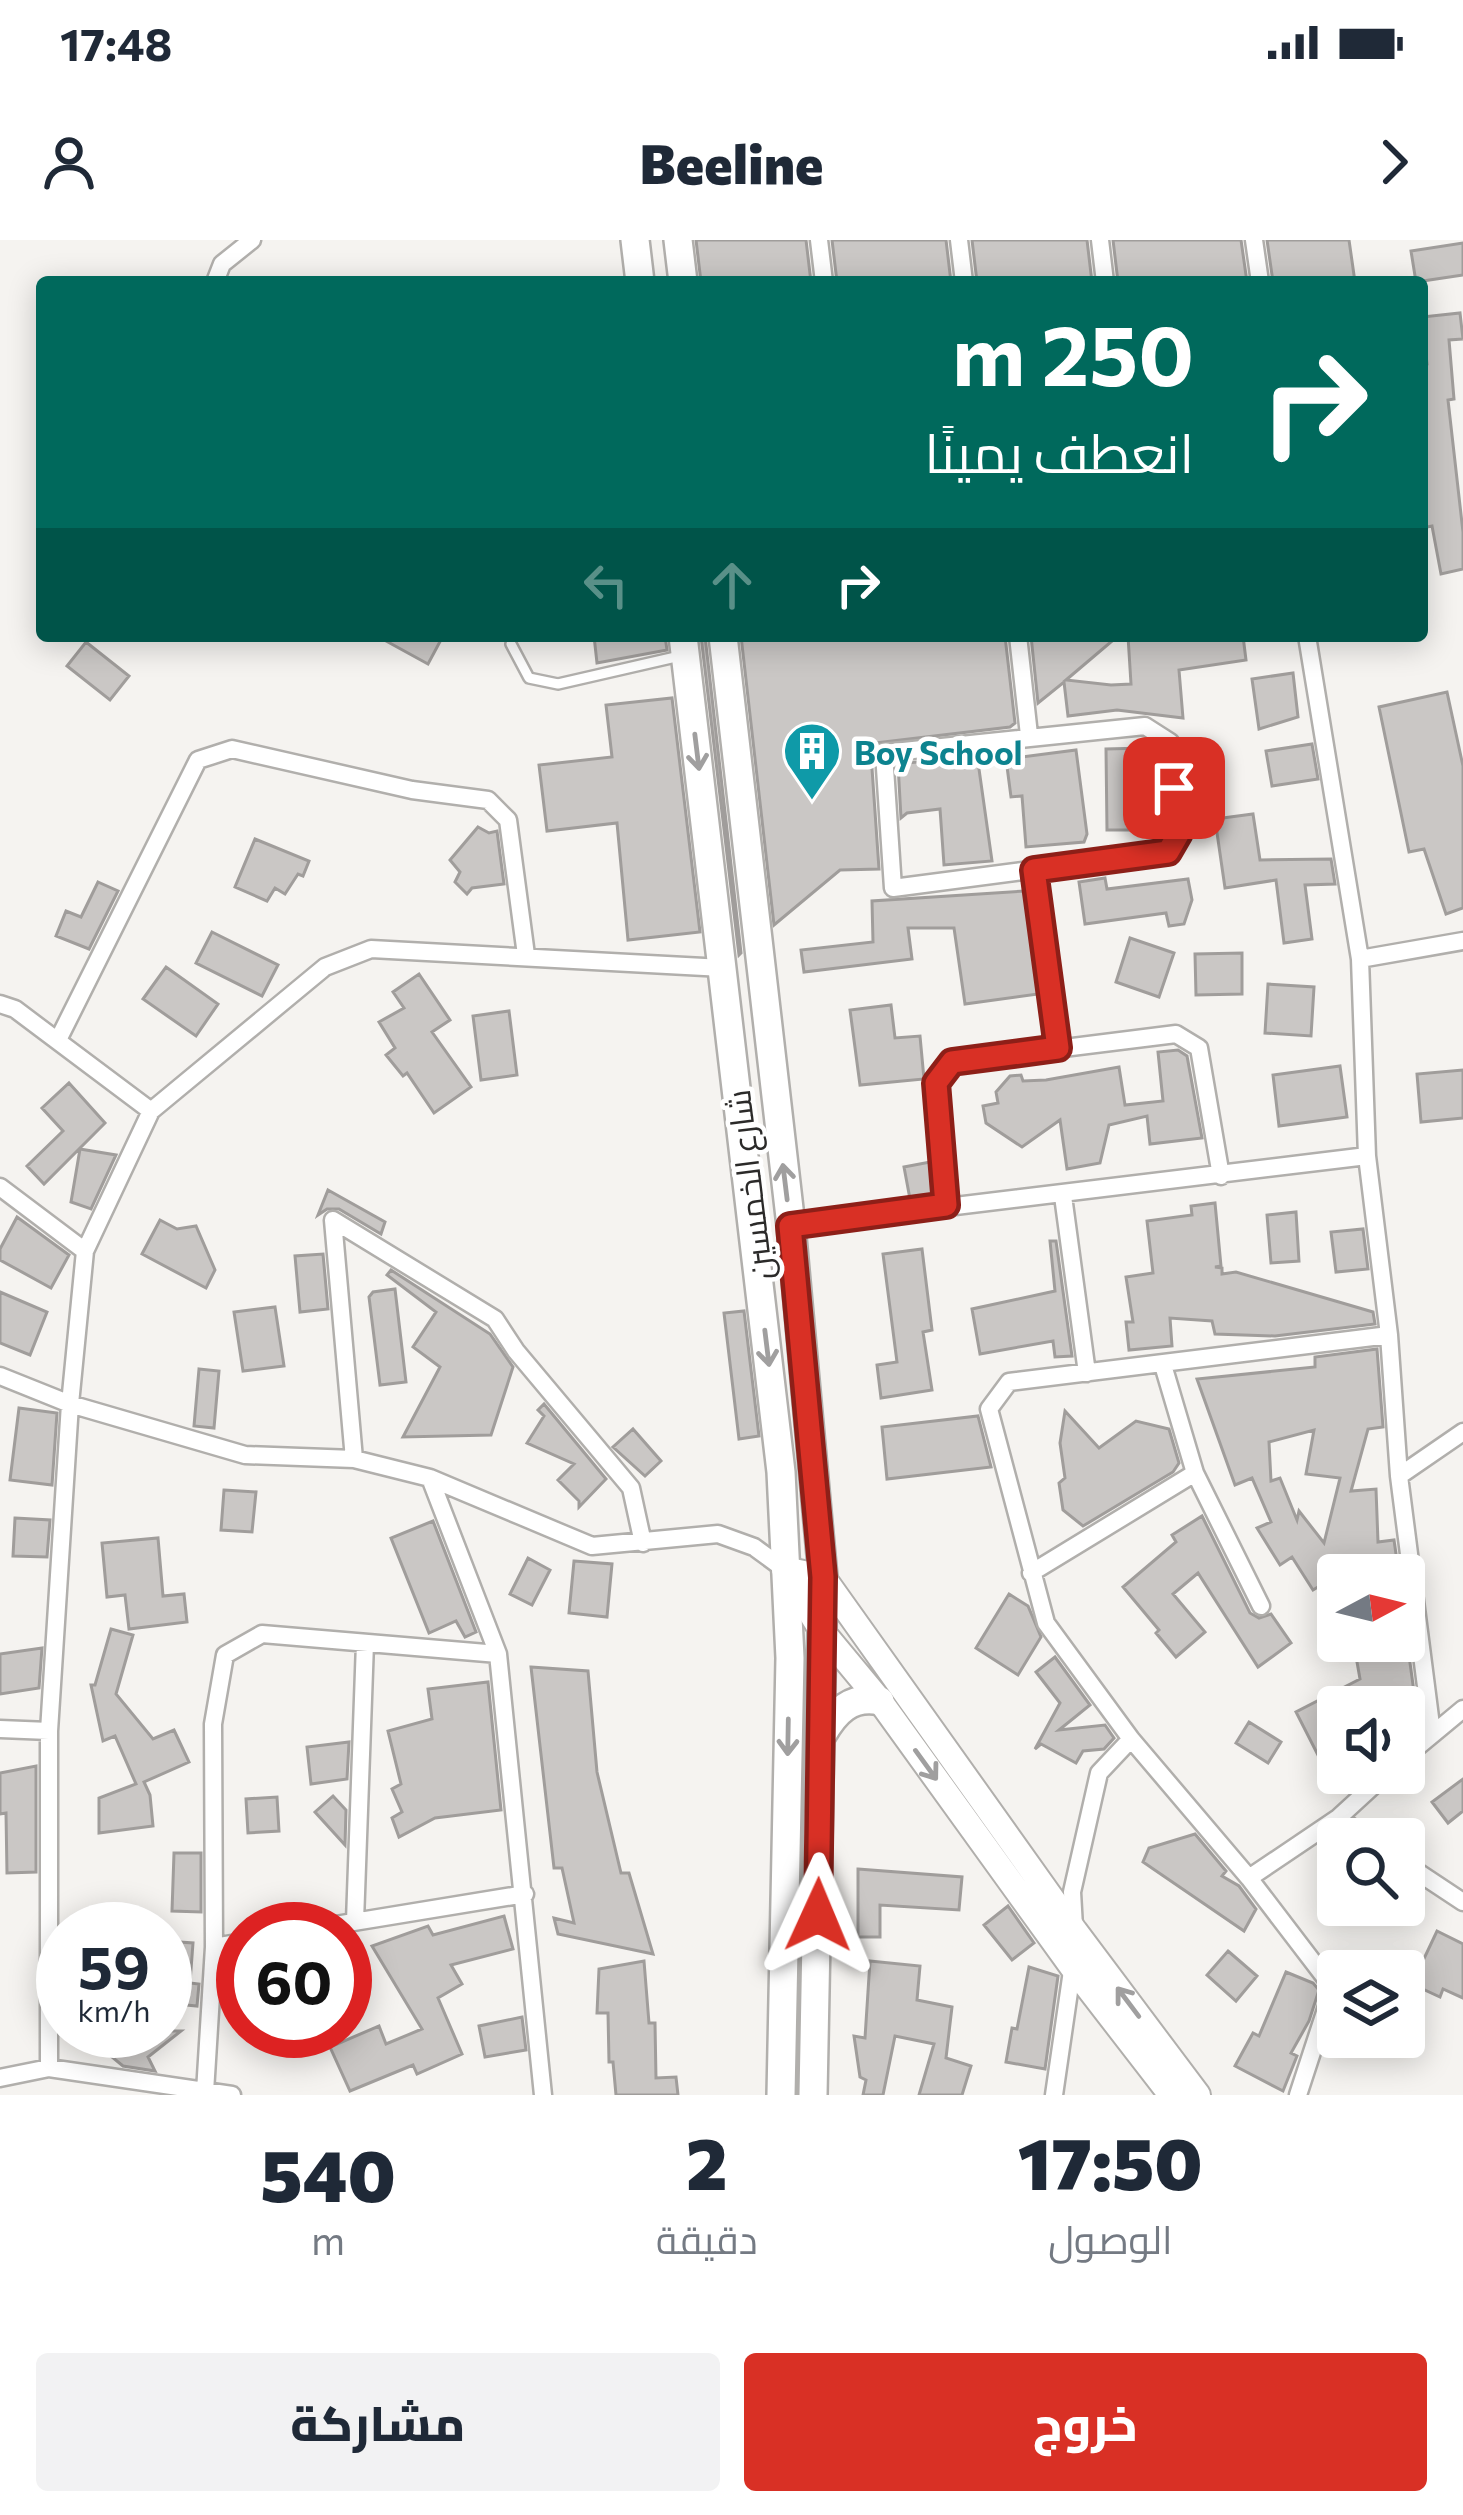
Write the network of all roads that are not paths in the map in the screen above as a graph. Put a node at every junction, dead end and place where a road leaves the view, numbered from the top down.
1 (252, 240) edge
2 (635, 240) edge
3 (678, 240) edge
4 (819, 240) edge
5 (959, 240) edge
6 (1100, 240) edge
7 (1254, 240) edge
8 (217, 276) edge
9 (639, 276) edge
10 (682, 276) edge
11 (823, 276) edge
12 (963, 276) edge
13 (1104, 276) edge
14 (1258, 276) edge
15 (724, 642) edge
16 (1019, 642) edge
17 (1308, 642) edge
18 (511, 644) dead end
19 (684, 645) edge
20 (1029, 735) junction
21 (1034, 870) junction
22 (1463, 941) edge
23 (526, 955) junction
24 (1360, 959) junction
25 (723, 968) junction
26 (0, 1004) edge
27 (58, 1040) junction
28 (1058, 1048) junction
29 (152, 1111) junction
30 (1367, 1156) junction
31 (1221, 1176) junction
32 (0, 1187) edge
33 (1063, 1196) junction
34 (946, 1205) junction
35 (790, 1226) junction
36 (85, 1251) junction
37 (1388, 1335) junction
38 (1163, 1365) junction
39 (1087, 1373) junction
40 (0, 1376) edge
41 (70, 1403) junction
42 (1463, 1432) edge
43 (354, 1460) junction
44 (1195, 1473) junction
45 (1399, 1476) junction
46 (430, 1478) junction
47 (643, 1543) junction
48 (784, 1569) junction
49 (1031, 1573) junction
50 (823, 1577) junction
51 (1261, 1606) dead end
52 (821, 1630) junction
53 (365, 1643) junction
54 (498, 1654) junction
55 (880, 1701) junction
56 (1463, 1709) edge
57 (0, 1730) edge
58 (49, 1731) junction
59 (1432, 1733) junction
60 (822, 1735) junction
61 (1131, 1739) junction
62 (1425, 1739) edge
63 (1365, 1794) edge
64 (1338, 1818) edge
65 (1317, 1832) edge
66 (1425, 1877) edge
67 (1249, 1878) junction
68 (525, 1894) junction
69 (357, 1902) edge
70 (1463, 1902) edge
71 (372, 1918) edge
72 (1075, 1931) junction
73 (214, 1947) joint
74 (1072, 1967) junction
75 (49, 2068) junction
76 (0, 2078) edge
77 (205, 2092) junction
78 (232, 2095) edge
79 (543, 2095) edge
80 (781, 2095) edge
81 (813, 2095) edge
82 (1054, 2095) edge
83 (1171, 2095) edge
84 (1198, 2095) edge
85 (1298, 2095) edge

1 - 8 street
2 - 9 main road
3 - 10 main road
4 - 11 street
5 - 12 street
6 - 13 street
7 - 14 street
35 -> 15 main road, شارع الخمسين
16 - 20 street
17 - 24 street
18 - 19 lane
19 -> 25 main road, شارع الخمسين
20 - 21 street
20 - 21 street
21 - 28 street
22 - 24 street
23 - 25 street
23 - 27 street
23 - 29 street
24 - 30 street
25 -> 48 main road, شارع الخمسين
26 - 27 street
27 - 29 street
28 - 31 street
28 - 34 street
29 - 36 street
30 - 31 street
30 - 37 street
31 - 33 street
32 - 36 street
33 - 34 street
33 - 39 street
34 - 35 street
35 - 50 main road, شارع الخمسين
36 - 41 street
37 - 38 street
37 - 45 street
38 - 39 street
38 - 44 street
39 - 49 street
40 - 41 street
41 - 43 street
41 - 58 street
42 - 45 street
43 - 46 street
43 - 47 street
44 - 49 street
44 - 51 street
45 - 59 street
46 - 47 street
46 - 54 street
47 - 48 street
48 - 50 street
48 - 52 street
48 -> 80 main road, شارع الخمسين
49 - 61 street
50 - 52 main road, شارع الخمسين
50 - 72 street
52 - 55 street
52 - 60 main road, شارع الخمسين
53 - 54 street
53 - 69 street
53 - 73 street
54 - 68 street
55 - 60 main road
55 -> 74 street
56 - 59 street
57 - 58 street
58 - 75 street
59 - 62 street
60 - 81 main road, شارع الخمسين
61 - 67 street
61 - 72 street
63 - 64 street
65 - 67 street
66 - 70 street
67 - 85 street
68 - 71 street
68 - 79 street
72 - 74 street
84 -> 72 street
73 - 77 street
74 - 82 street
74 - 83 street
75 - 76 street
75 - 77 street
77 - 78 street

